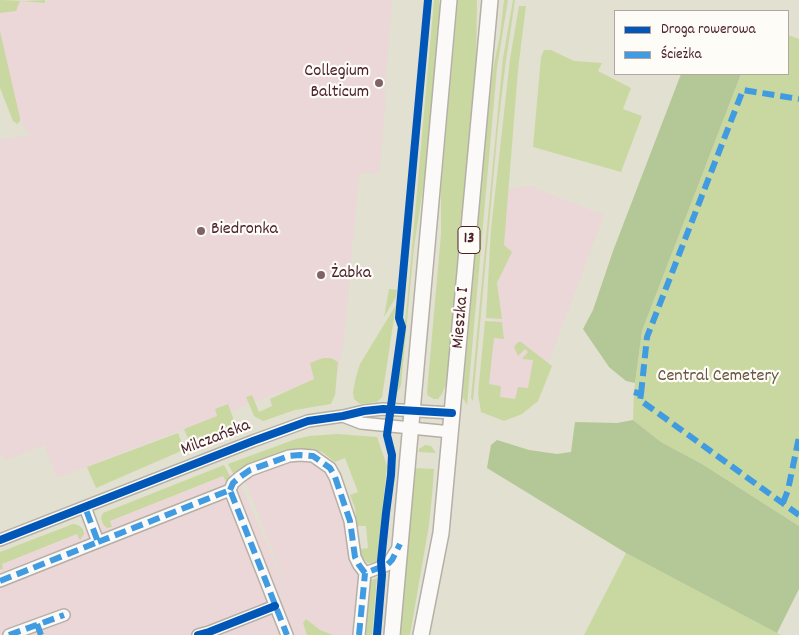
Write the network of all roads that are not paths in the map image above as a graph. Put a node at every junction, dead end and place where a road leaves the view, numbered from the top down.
1 (450, 0) edge
2 (490, 0) edge
3 (412, 411) junction
4 (452, 413) junction
5 (343, 416) junction
6 (410, 428) junction
7 (451, 432) junction
8 (230, 490) junction
9 (85, 507) junction
10 (0, 540) edge
11 (98, 542) junction
12 (400, 544) junction
13 (365, 573) junction
14 (0, 581) edge
15 (275, 606) junction
16 (64, 615) dead end
17 (39, 630) edge
18 (9, 635) edge
19 (198, 635) edge
20 (287, 635) edge
21 (359, 635) edge
22 (392, 635) edge
23 (421, 635) edge

1 - 3 main road
2 - 4 main road, Mieszka I / 13
3 - 4 street, Milczańska
3 - 5 street, Milczańska
3 - 6 main road
4 - 7 main road, Mieszka I / 13
5 - 6 street, Milczańska
5 - 9 street, Milczańska
6 - 7 street, Milczańska
6 - 12 main road
7 - 23 main road, Mieszka I / 13
8 - 11 street
8 - 13 street
8 - 15 street
9 - 10 street, Milczańska
9 - 11 street
11 - 14 street
12 - 13 street
12 - 22 main road
13 - 21 street
15 - 19 street
15 - 20 street
16 - 17 street
17 - 18 street

